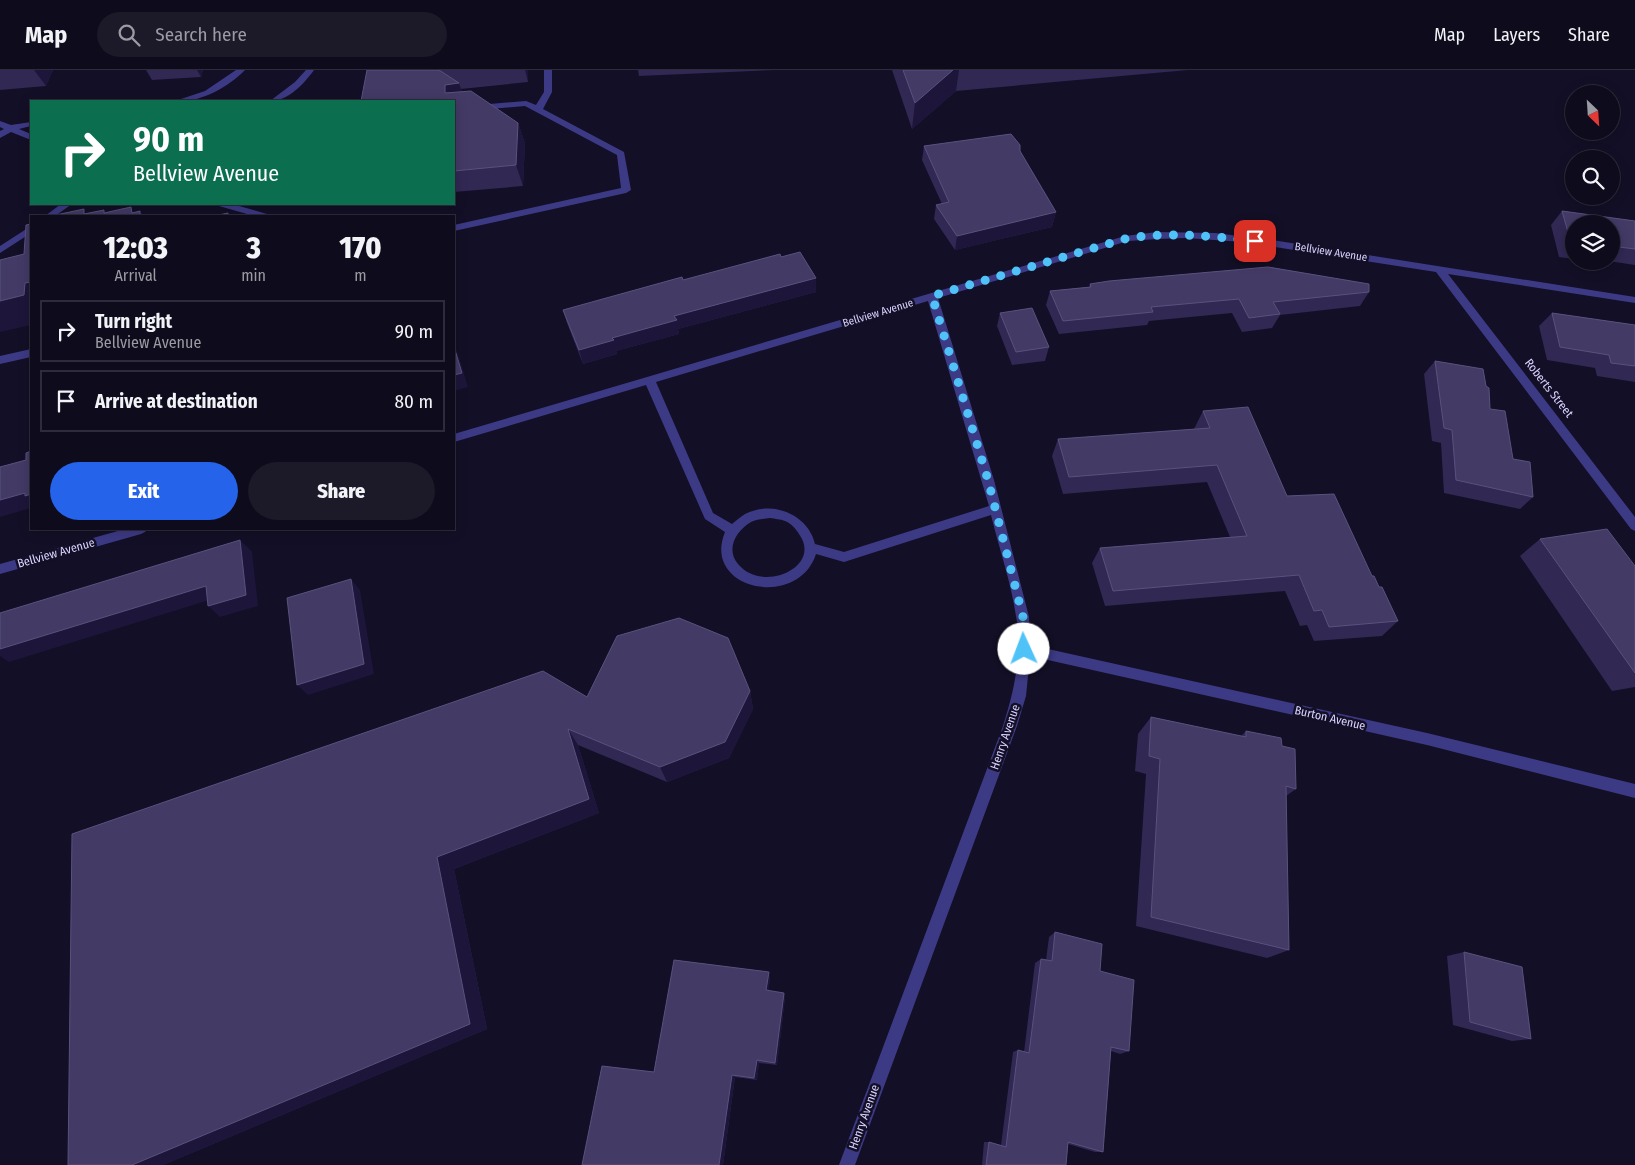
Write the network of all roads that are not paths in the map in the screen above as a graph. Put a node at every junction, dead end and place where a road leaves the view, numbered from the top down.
1 (241, 70) edge
2 (310, 70) edge
3 (548, 70) edge
4 (184, 100) edge
5 (275, 100) edge
6 (455, 110) edge
7 (538, 110) junction
8 (0, 124) edge
9 (30, 124) edge
10 (11, 128) junction
11 (0, 135) edge
12 (30, 137) edge
13 (66, 205) edge
14 (233, 205) edge
15 (51, 215) edge
16 (261, 215) edge
17 (455, 228) edge
18 (30, 229) edge
19 (0, 250) edge
20 (1439, 269) junction
21 (932, 296) junction
22 (1635, 300) edge
23 (30, 353) edge
24 (0, 360) edge
25 (649, 379) junction
26 (455, 438) edge
27 (995, 509) junction
28 (1635, 526) edge
29 (137, 530) edge
30 (732, 530) junction
31 (811, 548) junction
32 (0, 570) edge
33 (1024, 649) junction
34 (1635, 791) edge
35 (847, 1165) edge

1 - 4 street
2 - 5 street
3 - 7 street
6 - 7 street
7 - 17 street
8 - 10 street
9 - 10 street
10 - 11 street
10 - 12 street
13 - 15 street
14 - 16 street
18 - 19 street
20 - 21 street, Bellview Avenue
20 - 22 street, Bellview Avenue
20 - 28 street, Roberts Street
21 - 25 street, Bellview Avenue
21 - 27 street, Henry Avenue
23 - 24 street
25 - 26 street, Bellview Avenue
25 - 30 street
27 - 31 street
27 - 33 street, Henry Avenue
29 - 32 street, Bellview Avenue
30 - 31 street
30 - 31 street
33 - 34 street, Burton Avenue
33 - 35 street, Henry Avenue

